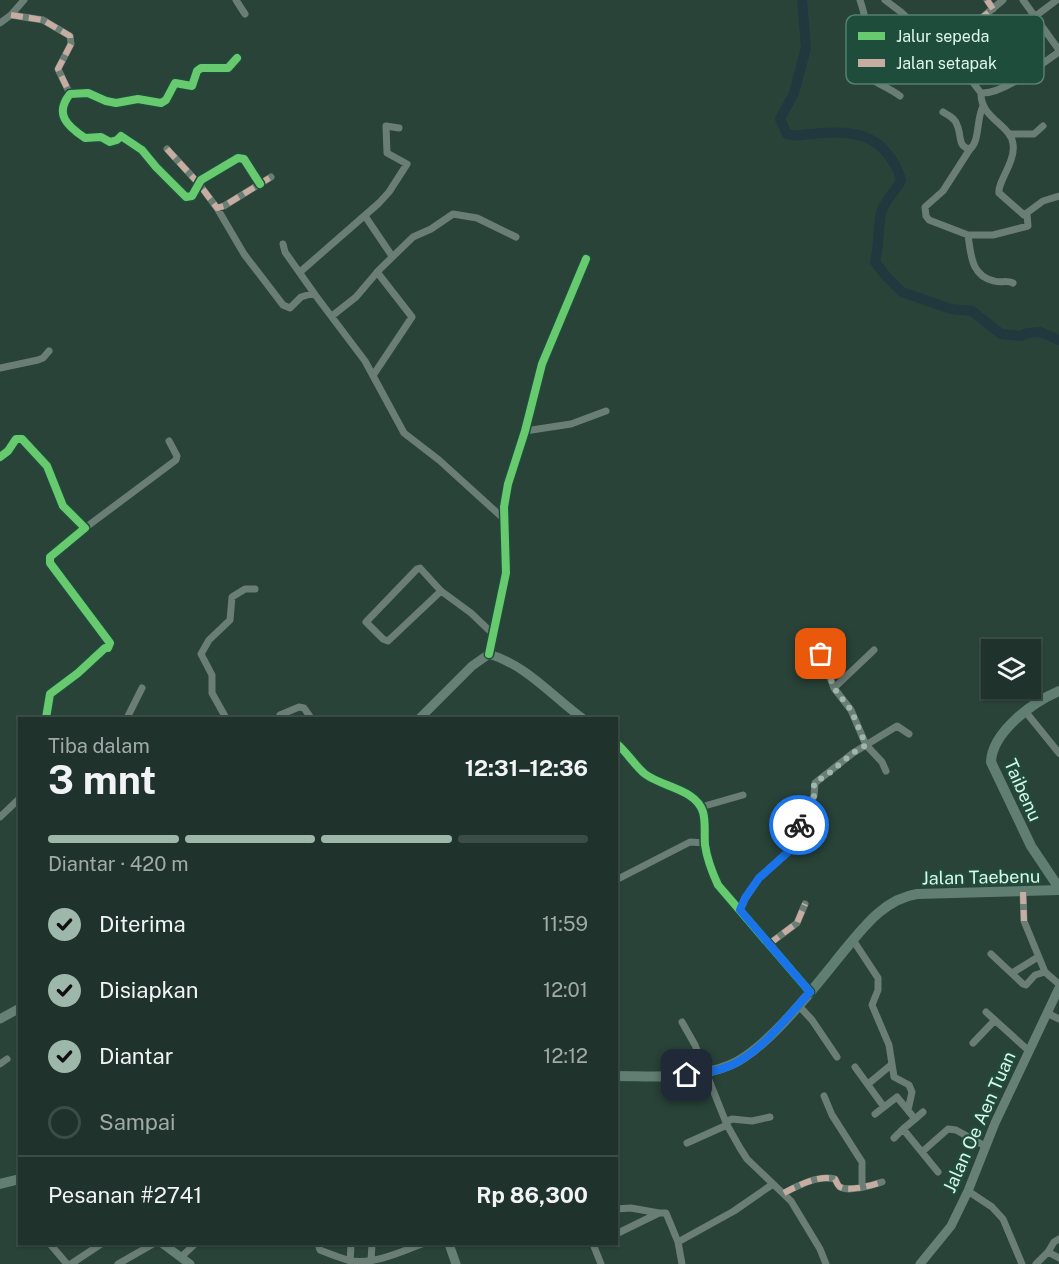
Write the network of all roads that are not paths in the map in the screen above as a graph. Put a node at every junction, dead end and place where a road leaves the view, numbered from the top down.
1 (24, 0) edge
2 (236, 0) edge
3 (860, 0) edge
4 (885, 0) edge
5 (987, 0) edge
6 (1003, 0) edge
7 (1023, 0) edge
8 (1057, 0) edge
9 (993, 9) junction
10 (245, 14) dead end
11 (11, 15) junction
12 (863, 15) edge
13 (904, 15) edge
14 (985, 15) edge
15 (1035, 15) edge
16 (1037, 15) edge
17 (0, 23) edge
18 (1044, 30) edge
19 (1058, 54) edge
20 (237, 58) dead end
21 (1044, 63) edge
22 (882, 84) edge
23 (974, 84) edge
24 (1010, 84) edge
25 (981, 93) junction
26 (70, 94) junction
27 (900, 96) dead end
28 (983, 106) junction
29 (943, 112) dead end
30 (1043, 126) dead end
31 (399, 128) dead end
32 (1009, 134) junction
33 (167, 149) dead end
34 (970, 149) junction
35 (271, 177) dead end
36 (199, 184) junction
37 (260, 184) junction
38 (1059, 196) edge
39 (217, 208) junction
40 (1027, 214) junction
41 (365, 216) junction
42 (968, 236) junction
43 (516, 237) dead end
44 (283, 244) dead end
45 (392, 256) junction
46 (586, 259) dead end
47 (300, 272) junction
48 (377, 272) junction
49 (1013, 283) dead end
50 (314, 293) junction
51 (333, 316) junction
52 (49, 351) dead end
53 (0, 368) edge
54 (374, 374) junction
55 (606, 411) dead end
56 (525, 431) junction
57 (169, 441) dead end
58 (0, 457) edge
59 (504, 519) junction
60 (85, 528) junction
61 (255, 589) dead end
62 (441, 591) junction
63 (493, 634) junction
64 (874, 650) dead end
65 (489, 654) junction
66 (821, 654) dead end
67 (142, 688) dead end
68 (834, 688) junction
69 (1059, 691) edge
70 (1025, 711) junction
71 (280, 715) dead end
72 (46, 717) edge
73 (128, 717) edge
74 (225, 717) edge
75 (310, 717) edge
76 (421, 717) edge
77 (581, 717) edge
78 (909, 734) dead end
79 (618, 745) edge
80 (866, 745) junction
81 (1059, 753) edge
82 (886, 771) dead end
83 (742, 795) dead end
84 (18, 800) edge
85 (701, 807) junction
86 (0, 817) edge
87 (705, 843) junction
88 (618, 879) edge
89 (1059, 889) edge
90 (1023, 892) junction
91 (805, 904) dead end
92 (740, 910) junction
93 (853, 940) junction
94 (769, 944) junction
95 (992, 954) dead end
96 (1038, 957) junction
97 (1045, 972) junction
98 (1012, 973) junction
99 (1059, 986) edge
100 (810, 992) junction
101 (798, 1005) junction
102 (18, 1009) edge
103 (986, 1012) dead end
104 (1047, 1013) junction
105 (0, 1019) edge
106 (1059, 1019) edge
107 (995, 1020) junction
108 (682, 1022) dead end
109 (973, 1043) dead end
110 (1029, 1051) junction
111 (837, 1057) dead end
112 (7, 1059) dead end
113 (0, 1064) edge
114 (891, 1065) junction
115 (855, 1067) dead end
116 (707, 1073) junction
117 (618, 1076) edge
118 (868, 1084) junction
119 (824, 1096) dead end
120 (884, 1107) junction
121 (908, 1110) junction
122 (923, 1112) dead end
123 (875, 1114) dead end
124 (770, 1117) dead end
125 (915, 1119) junction
126 (727, 1123) junction
127 (903, 1130) junction
128 (894, 1138) dead end
129 (687, 1143) dead end
130 (985, 1146) junction
131 (922, 1152) junction
132 (938, 1172) dead end
133 (18, 1180) edge
134 (882, 1182) dead end
135 (0, 1184) edge
136 (773, 1184) junction
137 (862, 1187) junction
138 (968, 1191) junction
139 (784, 1193) junction
140 (618, 1209) edge
141 (659, 1214) junction
142 (618, 1233) edge
143 (1059, 1239) edge
144 (678, 1242) junction
145 (51, 1245) edge
146 (99, 1245) edge
147 (151, 1245) edge
148 (165, 1245) edge
149 (194, 1245) edge
150 (318, 1245) edge
151 (351, 1245) edge
152 (372, 1245) edge
153 (419, 1245) edge
154 (449, 1245) edge
155 (594, 1245) edge
156 (1048, 1252) junction
157 (181, 1257) junction
158 (1059, 1258) edge
159 (371, 1261) junction
160 (350, 1263) edge
161 (69, 1264) edge
162 (118, 1264) edge
163 (190, 1264) edge
164 (456, 1264) edge
165 (601, 1264) edge
166 (682, 1264) edge
167 (826, 1264) edge
168 (920, 1264) edge
169 (1022, 1264) edge
170 (1036, 1264) edge

1 - 11 street
2 - 10 street
3 - 12 street
4 - 13 street
5 - 9 street
6 - 9 street
7 - 15 street
8 - 16 street
9 - 14 street
11 - 17 street
11 - 26 street
18 - 19 street
19 - 21 street
20 - 26 street
22 - 27 street
23 - 25 street
24 - 25 street
25 - 28 street
26 - 36 street
28 - 32 street
28 - 34 street
29 - 34 street
30 - 32 street
31 - 41 street
32 - 40 street
33 - 36 street
34 - 42 street
35 - 37 street
36 - 37 street
36 - 39 street
37 - 39 street
38 - 40 street
39 - 50 street
40 - 42 street
41 - 45 street
41 - 47 street
42 - 49 street
43 - 45 street
44 - 47 street
45 - 48 street
46 - 56 street
47 - 50 street
48 - 51 street
48 - 54 street
50 - 51 street
51 - 54 street
52 - 53 street
54 - 59 street
55 - 56 street
56 - 59 street
57 - 60 street
58 - 60 street
59 - 63 street
60 - 72 street
61 - 74 street
62 - 62 street
62 - 63 street
63 - 65 street
64 - 68 street
65 - 76 street
65 - 77 street
66 - 68 street
67 - 73 street
68 - 80 street
69 - 70 main road, Taibenu
70 - 81 street
70 - 89 main road, Taibenu
71 - 75 street
78 - 80 street
79 - 85 street
80 - 82 street
80 - 92 street
83 - 85 street
84 - 86 street
85 - 87 street
87 - 88 street
87 - 92 street
89 - 90 main road, Jalan Taebenu
90 - 93 main road, Jalan Taebenu
90 - 96 street
91 - 94 street
92 - 94 street
93 - 100 main road, Jalan Taebenu
93 - 114 street
94 - 100 street
95 - 98 street
96 - 97 street
96 - 98 street
97 - 98 street
97 - 99 street
99 - 104 street, Jalan Oe Aen Tuan
100 - 101 main road, Jalan Taebenu
101 - 111 street
101 - 116 main road, Jalan Taebenu
102 - 105 street
103 - 107 street
104 - 106 street
104 - 110 street, Jalan Oe Aen Tuan
107 - 109 street
107 - 110 street
108 - 116 street
110 - 130 street, Jalan Oe Aen Tuan
112 - 113 street
114 - 118 street
114 - 121 street
115 - 118 street
116 - 117 main road, Jalan Taebenu
116 - 126 street
118 - 120 street
119 - 137 street
120 - 121 street
120 - 123 street
121 - 125 street
122 - 125 street
124 - 126 street
125 - 127 street
126 - 129 street
126 - 136 street
127 - 128 street
127 - 131 street
130 - 131 street
130 - 138 street, Jalan Oe Aen Tuan
131 - 132 street
133 - 135 main road
134 - 137 street
136 - 139 street
136 - 144 street
137 - 139 street
138 - 168 street, Jalan Oe Aen Tuan
138 - 169 street
139 - 167 street
140 - 141 street
141 - 142 street
141 - 144 street
143 - 156 street
144 - 166 street
145 - 161 street
146 - 161 street
147 - 162 street
148 - 157 street
149 - 157 street
150 - 160 street
151 - 160 street
152 - 159 street
153 - 159 street
154 - 164 street
155 - 165 street
156 - 158 street
156 - 170 street
157 - 163 street
159 - 160 street

